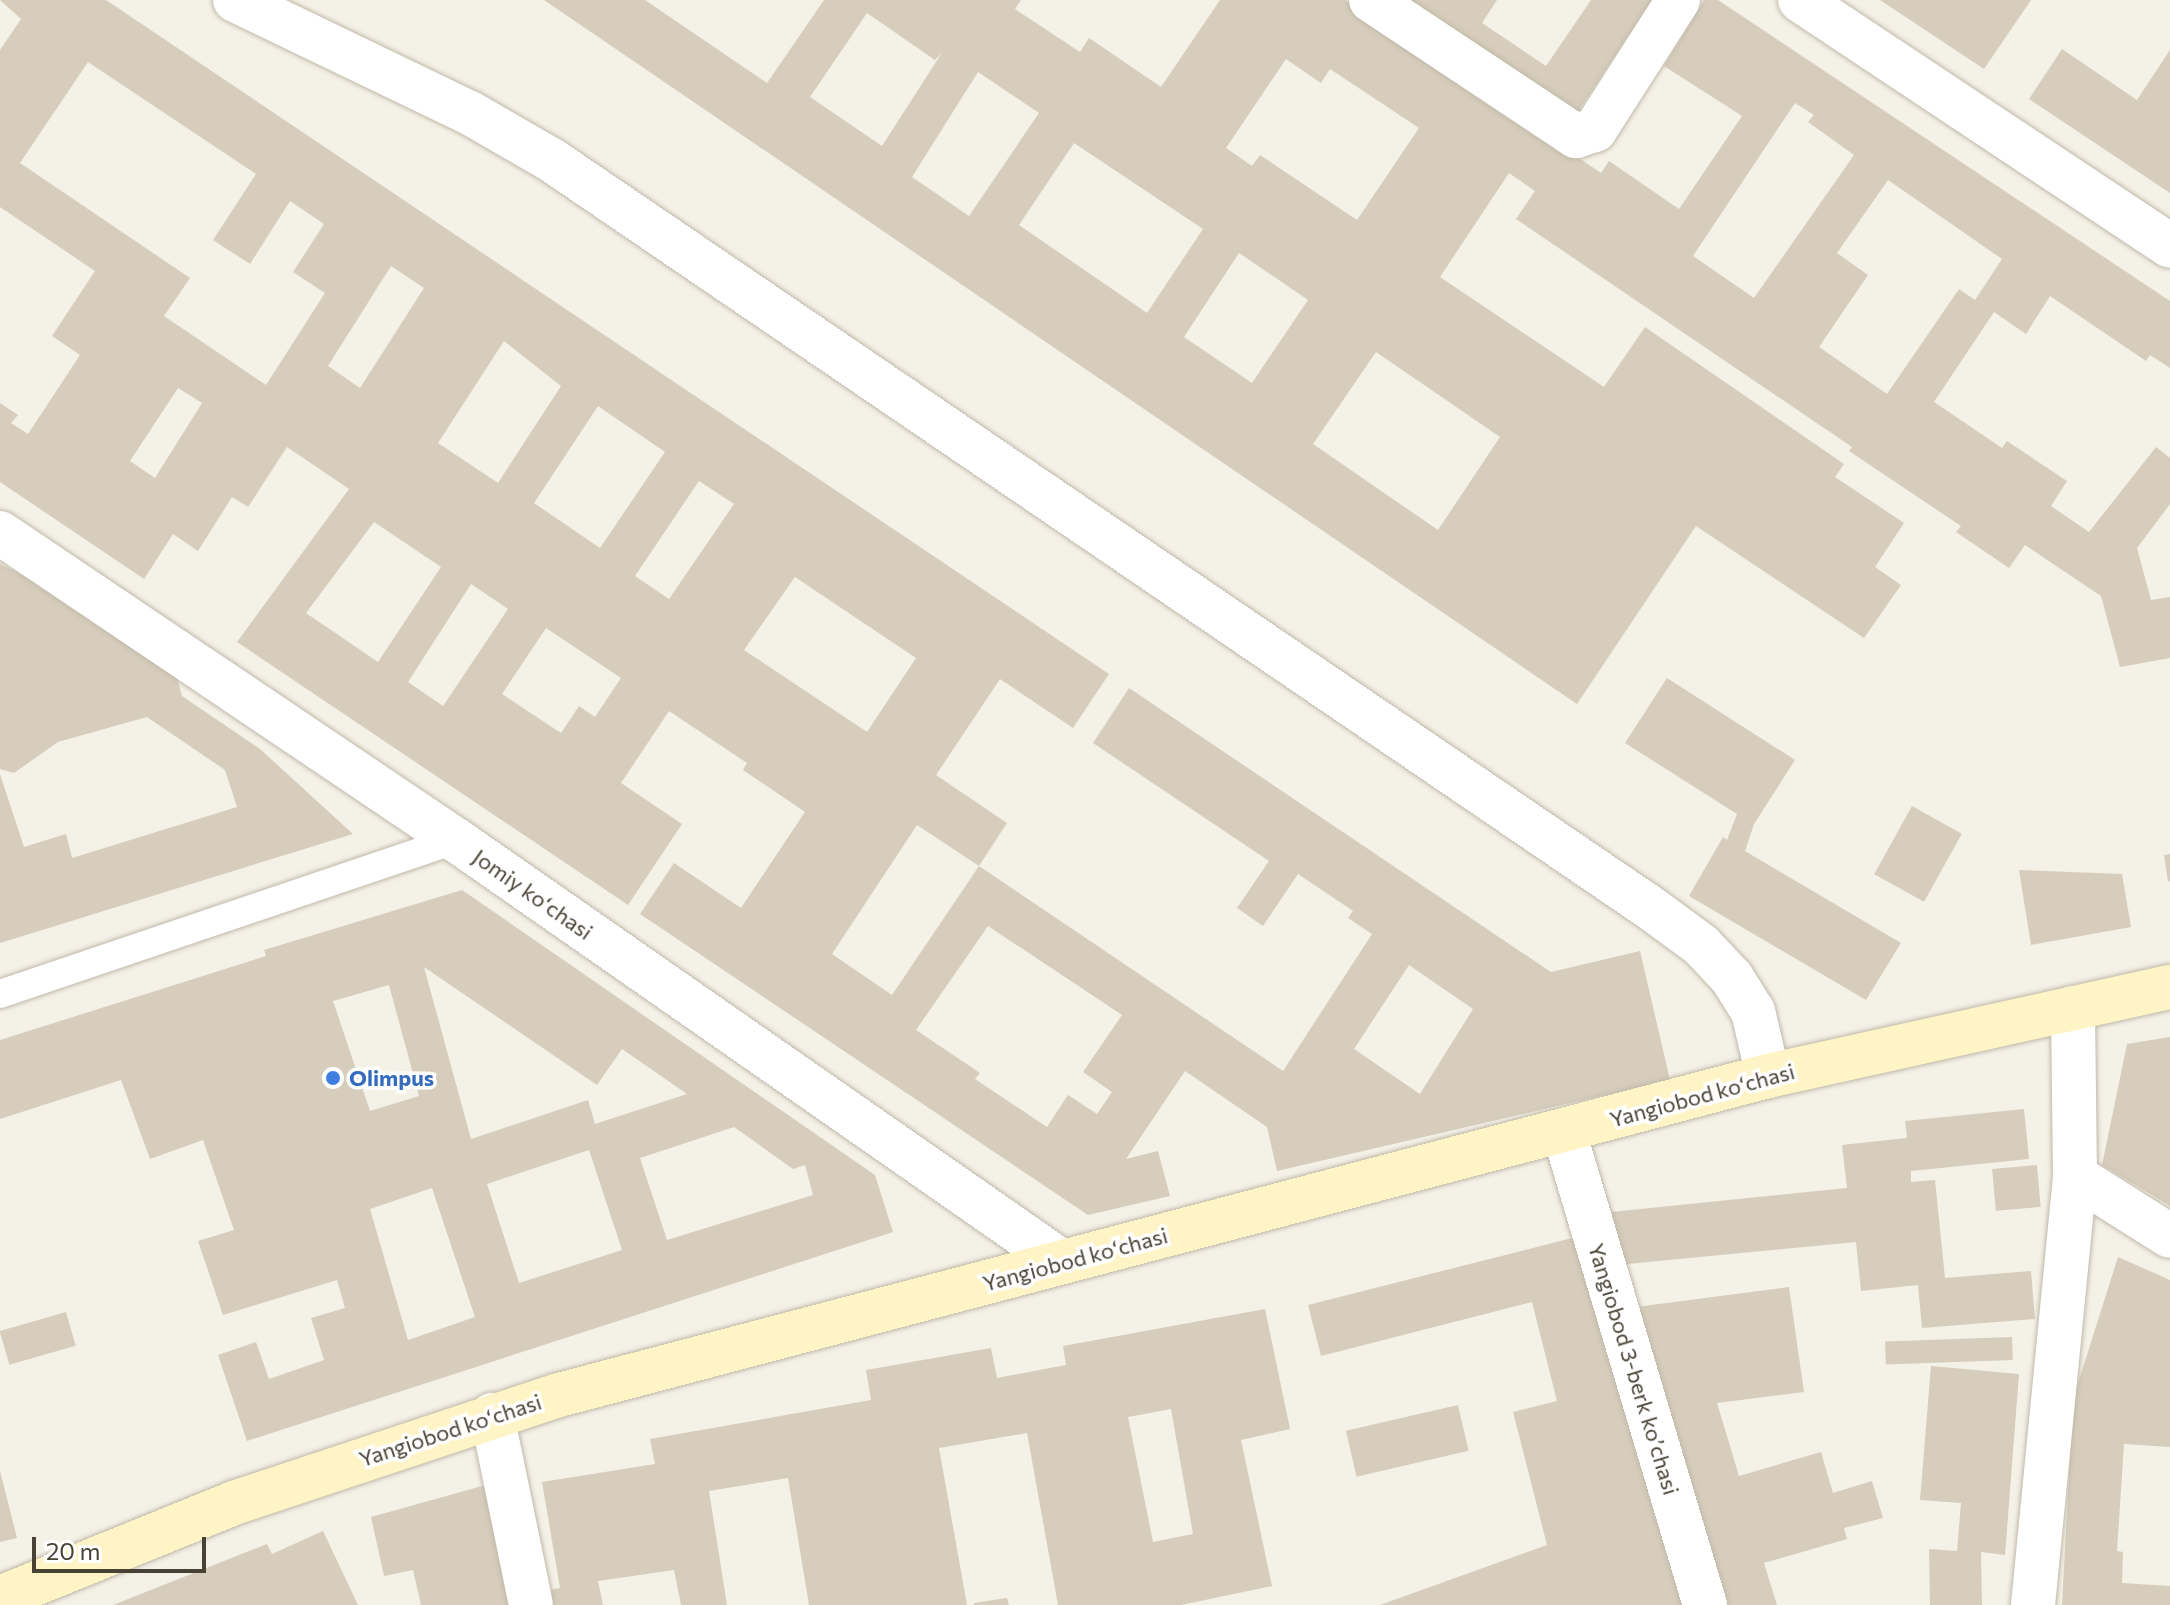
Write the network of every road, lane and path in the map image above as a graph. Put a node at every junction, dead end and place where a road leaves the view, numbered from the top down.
1 (235, 0) edge
2 (1371, 0) edge
3 (1678, 0) edge
4 (1800, 0) edge
5 (2170, 246) edge
6 (0, 533) edge
7 (456, 840) junction
8 (2170, 987) edge
9 (0, 994) edge
10 (2073, 1008) junction
11 (1768, 1076) junction
12 (1564, 1132) junction
13 (2075, 1176) junction
14 (2170, 1236) edge
15 (1062, 1262) junction
16 (492, 1415) junction
17 (0, 1598) edge
18 (531, 1605) edge
19 (1705, 1605) edge
20 (2033, 1605) edge

1 - 11 street
2 - 3 street
4 - 5 street
6 - 7 street, Jomiy koʻchasi
7 - 9 lane
7 - 15 street, Jomiy koʻchasi
8 - 10 street, Yangiobod koʻchasi
10 - 11 street, Yangiobod koʻchasi
10 - 13 street
11 - 12 street, Yangiobod koʻchasi
12 - 15 street, Yangiobod koʻchasi
12 - 19 street, Yangiobod 3-berk koʼchasi
13 - 14 street
13 - 20 street
15 - 16 street, Yangiobod koʻchasi
16 - 17 street, Yangiobod koʻchasi
16 - 18 street

